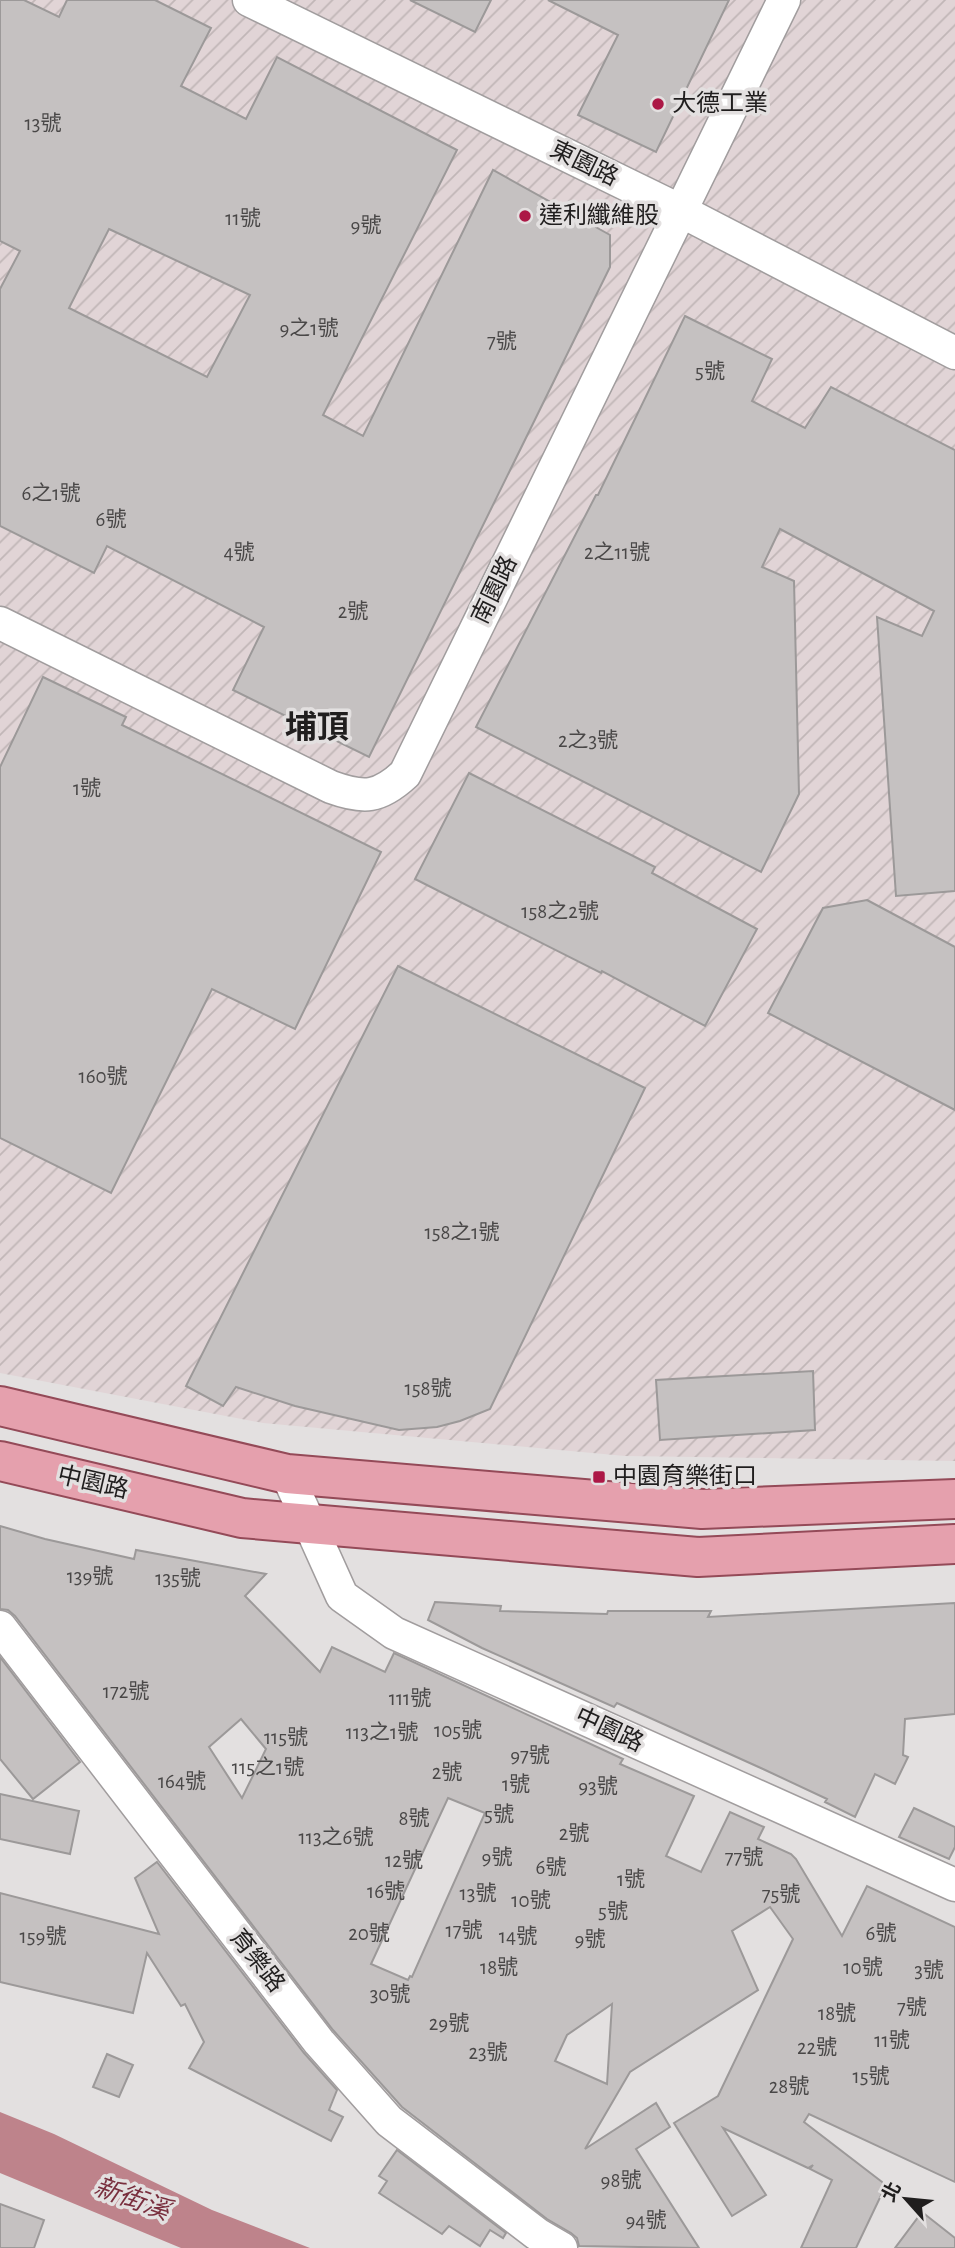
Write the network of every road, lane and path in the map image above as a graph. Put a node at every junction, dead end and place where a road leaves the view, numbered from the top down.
1 (249, 0) edge
2 (784, 0) edge
3 (681, 211) junction
4 (955, 353) edge
5 (0, 623) edge
6 (0, 1406) edge
7 (0, 1461) edge
8 (287, 1474) junction
9 (955, 1499) edge
10 (310, 1524) junction
11 (955, 1544) edge
12 (0, 1627) edge
13 (955, 1885) edge
14 (561, 2248) edge

1 - 3 street, 東園路
2 - 3 street, 南園路
3 - 4 street, 東園路
3 - 5 street, 南園路
6 - 8 main road
7 - 10 main road, 中園路
8 - 9 main road
8 - 10 street, 中園路
10 - 11 main road, 中園路
10 - 13 street, 中園路
12 - 14 street, 育樂路

